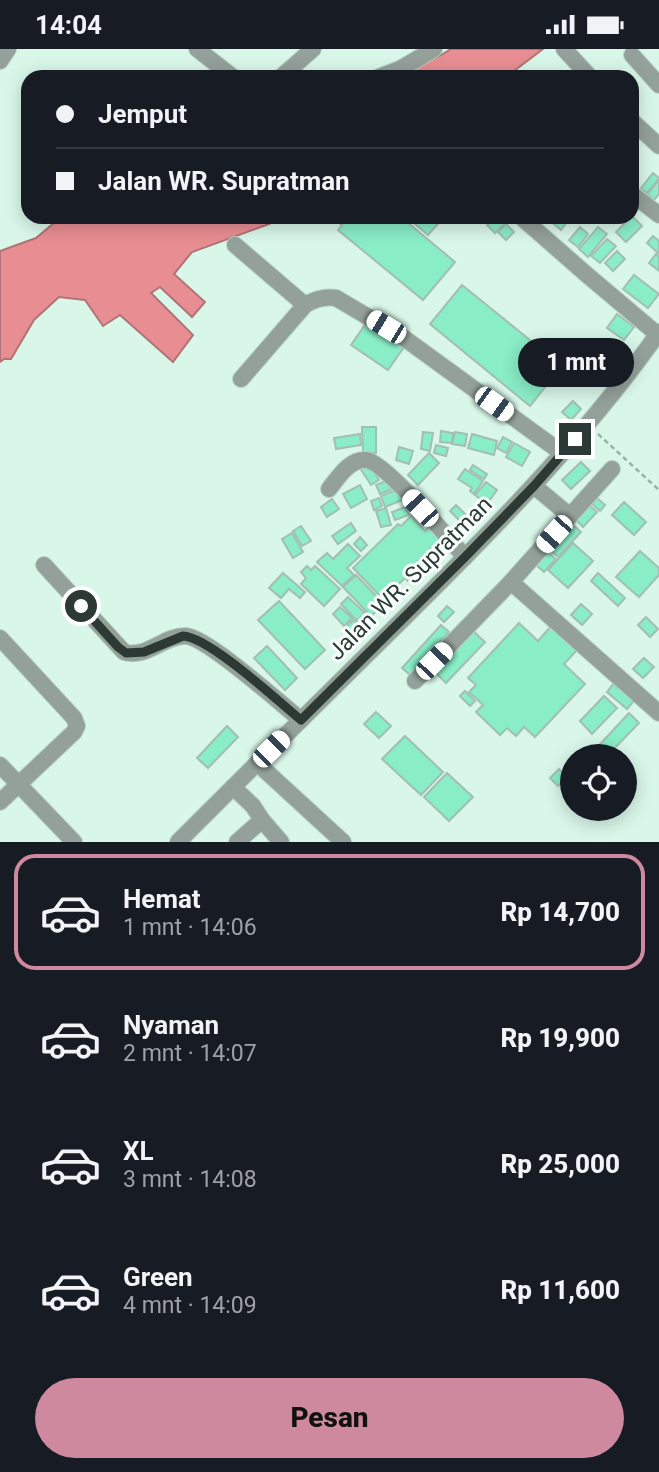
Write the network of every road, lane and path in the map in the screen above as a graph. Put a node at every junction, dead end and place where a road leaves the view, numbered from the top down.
1 (8, 49) edge
2 (197, 49) edge
3 (313, 49) edge
4 (434, 49) edge
5 (564, 49) edge
6 (632, 55) dead end
7 (0, 61) edge
8 (224, 70) edge
9 (289, 70) edge
10 (396, 70) edge
11 (584, 70) edge
12 (659, 85) edge
13 (639, 127) edge
14 (659, 146) edge
15 (639, 199) edge
16 (659, 215) edge
17 (529, 224) edge
18 (235, 245) dead end
19 (305, 305) junction
20 (658, 333) edge
21 (241, 379) dead end
22 (588, 425) junction
23 (562, 453) junction
24 (612, 469) dead end
25 (534, 486) junction
26 (328, 489) dead end
27 (659, 490) edge
28 (570, 516) junction
29 (465, 557) junction
30 (44, 565) dead end
31 (511, 582) junction
32 (0, 638) edge
33 (415, 681) dead end
34 (659, 713) edge
35 (301, 720) junction
36 (0, 765) edge
37 (266, 771) junction
38 (19, 784) junction
39 (243, 795) junction
40 (0, 802) edge
41 (262, 820) junction
42 (74, 842) edge
43 (178, 842) edge
44 (237, 842) edge
45 (281, 842) edge
46 (344, 842) edge

1 - 7 street
2 - 8 street
3 - 9 street
4 - 10 street
5 - 11 street
6 - 12 street
13 - 14 street
15 - 16 street
17 - 20 street
18 - 19 street
19 - 21 street
19 - 23 street
20 - 22 street, Jalan WR. Supratman
22 - 23 street, Jalan WR. Supratman
22 - 27 path
23 - 25 street, Jalan WR. Supratman
24 - 28 street
25 - 28 street
25 - 29 street, Jalan WR. Supratman
26 - 29 street
28 - 31 street
29 - 35 street, Jalan WR. Supratman
30 - 35 street
31 - 33 street
31 - 34 street
32 - 38 street
35 - 37 street, Jalan WR. Supratman
36 - 38 street
37 - 39 street, Jalan WR. Supratman
37 - 46 street
38 - 40 street
38 - 42 street
39 - 41 street
39 - 43 street, Jalan WR. Supratman
41 - 44 street
41 - 45 street

